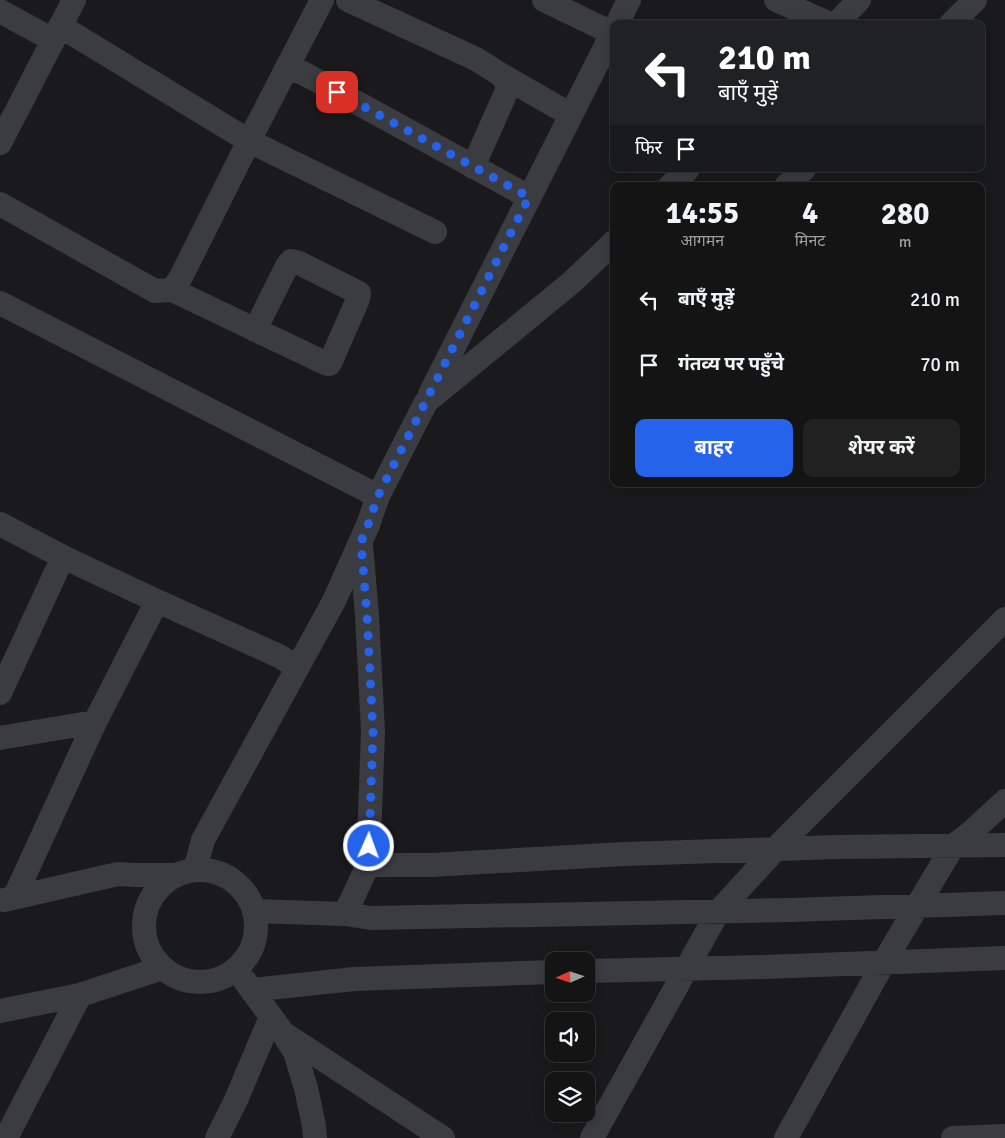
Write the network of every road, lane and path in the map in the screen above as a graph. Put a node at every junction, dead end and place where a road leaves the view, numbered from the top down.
1 (74, 0) edge
2 (322, 0) edge
3 (348, 0) edge
4 (544, 0) edge
5 (776, 0) edge
6 (860, 0) edge
7 (976, 0) edge
8 (0, 11) edge
9 (617, 20) edge
10 (821, 20) edge
11 (840, 20) edge
12 (955, 20) edge
13 (57, 33) junction
14 (610, 41) edge
15 (287, 67) junction
16 (503, 76) junction
17 (570, 115) junction
18 (249, 141) junction
19 (0, 143) edge
20 (473, 167) junction
21 (685, 172) edge
22 (801, 172) edge
23 (674, 182) edge
24 (790, 182) edge
25 (529, 197) junction
26 (0, 204) edge
27 (435, 232) dead end
28 (610, 246) edge
29 (172, 290) junction
30 (0, 302) edge
31 (255, 330) junction
32 (426, 402) junction
33 (378, 496) junction
34 (0, 524) edge
35 (361, 542) junction
36 (63, 557) junction
37 (157, 601) junction
38 (1005, 619) edge
39 (297, 668) junction
40 (0, 692) edge
41 (95, 722) junction
42 (0, 738) edge
43 (1005, 801) edge
44 (1005, 845) edge
45 (953, 846) junction
46 (776, 849) junction
47 (368, 865) junction
48 (185, 872) junction
49 (7, 900) edge
50 (1005, 903) edge
51 (918, 906) junction
52 (254, 911) junction
53 (718, 912) junction
54 (344, 914) junction
55 (1005, 958) edge
56 (884, 962) junction
57 (162, 968) junction
58 (687, 968) junction
59 (236, 970) junction
60 (595, 971) edge
61 (545, 972) edge
62 (252, 990) junction
63 (80, 995) junction
64 (0, 1011) edge
65 (277, 1025) junction
66 (1005, 1136) edge
67 (6, 1138) edge
68 (217, 1138) edge
69 (315, 1138) edge
70 (443, 1138) edge
71 (592, 1138) edge
72 (786, 1138) edge
73 (954, 1138) edge
74 (961, 1138) edge

1 - 13 street
2 - 15 street
3 - 16 street
4 - 9 street
5 - 10 street
6 - 11 street
7 - 12 street
8 - 13 street
13 - 18 street
13 - 19 street
14 - 17 street
15 - 18 street
15 - 20 street
16 - 17 street
16 - 20 street
17 - 25 street
18 - 27 street
18 - 29 street
20 - 25 street
21 - 23 street
22 - 24 street
25 - 32 street
26 - 29 street
28 - 32 street
29 - 31 street
30 - 33 street
31 - 31 street
32 - 33 street
33 - 35 street
34 - 36 street
35 - 39 street
35 - 47 street
36 - 37 street
36 - 40 street
37 - 39 street
37 - 41 street
38 - 46 street
39 - 48 street
41 - 42 street
41 - 49 street
43 - 45 street
44 - 45 street
45 - 46 street
45 - 51 street
46 - 47 street
46 - 53 street
47 - 54 street
48 - 49 street
48 - 52 street
48 - 57 street
50 - 51 street
51 - 53 street
51 - 56 street
52 - 54 street
52 - 59 street
53 - 54 street
53 - 58 street
55 - 56 street
56 - 58 street
56 - 72 street
57 - 59 street
57 - 63 street
58 - 60 street
58 - 71 street
59 - 62 street
61 - 62 street
62 - 65 street
63 - 64 street
63 - 67 street
65 - 68 street
65 - 69 street
65 - 70 street
66 - 74 street
73 - 74 street

